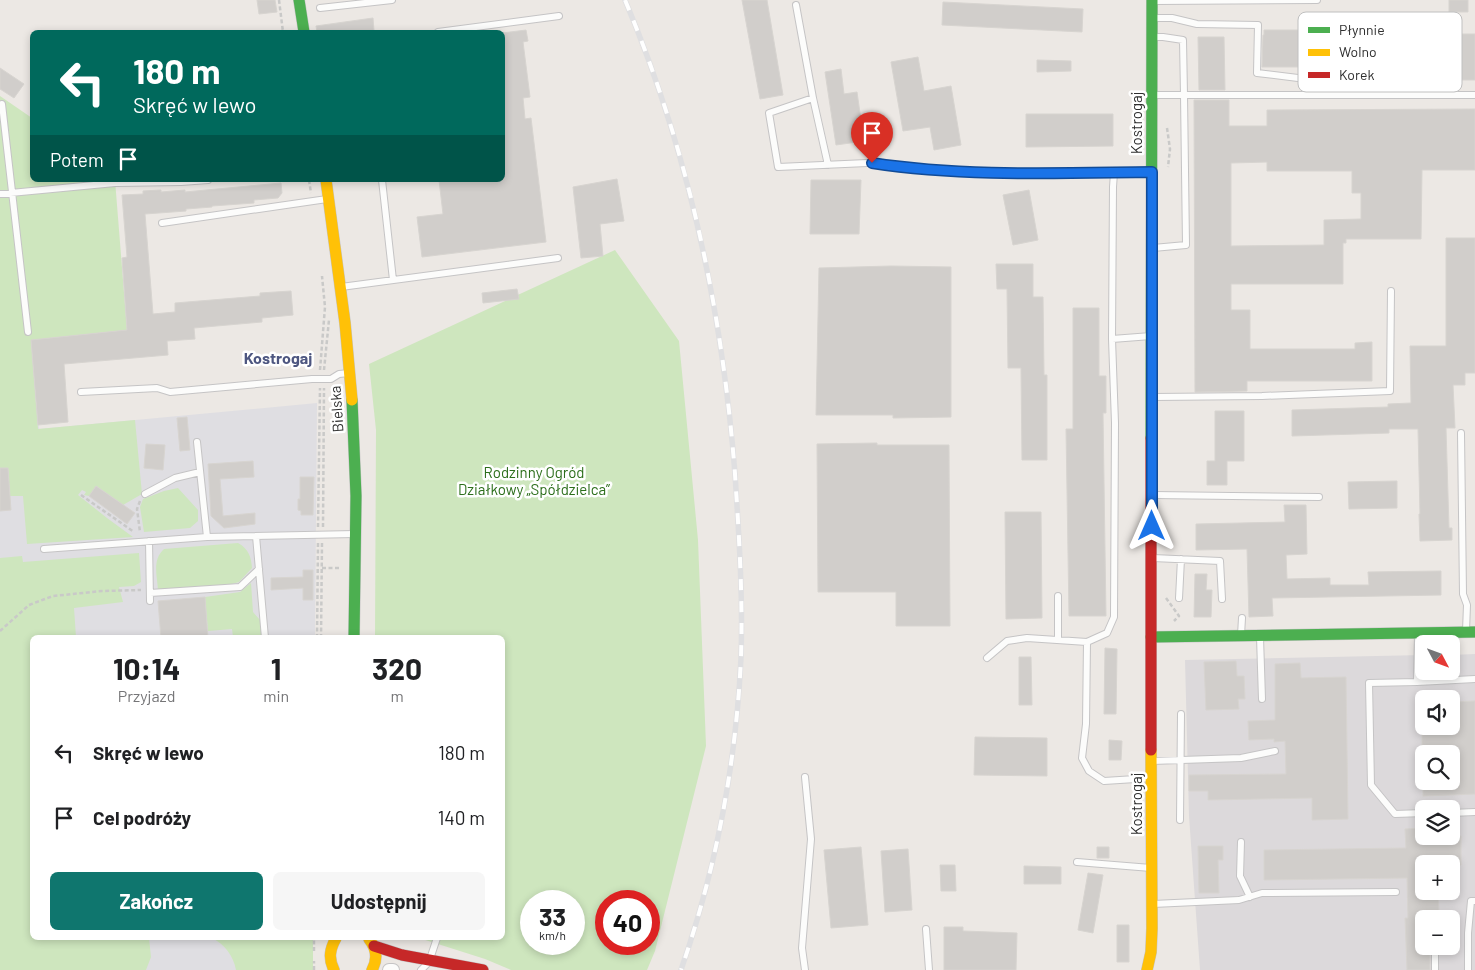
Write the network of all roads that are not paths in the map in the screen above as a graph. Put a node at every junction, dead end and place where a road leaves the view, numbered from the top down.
1 (300, 0) edge
2 (392, 0) edge
3 (1152, 0) edge
4 (1317, 0) edge
5 (796, 5) dead end
6 (320, 8) dead end
7 (559, 16) dead end
8 (1152, 18) junction
9 (304, 30) edge
10 (454, 30) edge
11 (1152, 37) junction
12 (1298, 78) edge
13 (1152, 95) junction
14 (1184, 95) junction
15 (1475, 95) edge
16 (813, 98) junction
17 (2, 104) dead end
18 (828, 165) junction
19 (1152, 172) junction
20 (1114, 173) junction
21 (181, 182) edge
22 (326, 182) edge
23 (382, 182) edge
24 (12, 193) junction
25 (0, 194) edge
26 (328, 198) junction
27 (162, 223) dead end
28 (1152, 248) junction
29 (558, 258) dead end
30 (393, 280) junction
31 (340, 287) junction
32 (1391, 291) dead end
33 (28, 332) dead end
34 (1152, 336) junction
35 (1112, 338) junction
36 (349, 373) junction
37 (81, 392) dead end
38 (1152, 397) junction
39 (1461, 433) dead end
40 (197, 442) dead end
41 (200, 472) junction
42 (145, 494) road end
43 (1152, 495) junction
44 (1320, 497) dead end
45 (356, 534) junction
46 (256, 536) junction
47 (207, 537) junction
48 (149, 541) junction
49 (44, 549) dead end
50 (1152, 558) junction
51 (1181, 559) junction
52 (259, 569) junction
53 (150, 591) junction
54 (1058, 596) dead end
55 (1180, 598) dead end
56 (1222, 599) dead end
57 (150, 601) dead end
58 (1242, 618) dead end
59 (1470, 632) edge
60 (1418, 633) junction
61 (266, 635) edge
62 (354, 635) edge
63 (1241, 636) junction
64 (1260, 636) junction
65 (1151, 637) junction
66 (1058, 640) junction
67 (1087, 642) junction
68 (987, 658) dead end
69 (1475, 679) edge
70 (1417, 682) junction
71 (1262, 699) dead end
72 (1181, 714) dead end
73 (1275, 751) dead end
74 (1181, 760) junction
75 (1152, 761) junction
76 (805, 777) dead end
77 (1152, 778) junction
78 (1475, 812) edge
79 (1460, 813) edge
80 (1415, 814) edge
81 (1180, 820) dead end
82 (1241, 842) dead end
83 (1077, 862) dead end
84 (1152, 868) junction
85 (1396, 892) dead end
86 (1250, 896) junction
87 (1475, 901) edge
88 (1152, 904) junction
89 (926, 929) dead end
90 (335, 940) edge
91 (436, 940) edge
92 (371, 942) edge
93 (1435, 955) edge
94 (430, 960) junction
95 (334, 970) edge
96 (372, 970) edge
97 (389, 970) edge
98 (393, 970) edge
99 (421, 970) edge
100 (483, 970) edge
101 (804, 970) edge
102 (929, 970) edge
103 (1147, 970) edge
104 (1435, 970) edge
105 (1468, 970) edge

1 - 9 street
2 - 6 lane
3 - 4 lane
3 - 8 street, Kostrogaj
5 - 16 lane
7 - 10 lane
8 - 11 street, Kostrogaj
8 - 12 lane
11 - 13 street, Kostrogaj
11 - 14 lane
13 - 14 lane
13 - 19 street, Kostrogaj
14 - 15 lane
14 - 28 lane
16 - 18 lane
16 - 18 lane
17 - 24 lane
18 - 20 lane
19 - 20 lane
19 - 28 street, Kostrogaj
20 - 35 lane
21 - 24 lane
22 - 26 street, Bielska
23 - 30 lane
24 - 25 lane
24 - 33 lane
26 - 27 lane
26 - 31 street, Bielska
28 - 34 street, Kostrogaj
29 - 30 lane
30 - 31 lane
31 - 36 street, Bielska
32 - 38 lane
34 - 35 lane
34 - 38 street, Kostrogaj
35 - 67 lane
36 - 37 lane
36 - 45 street, Bielska
38 - 43 street, Kostrogaj
39 - 59 lane
40 - 41 lane
41 - 42 lane
41 - 47 lane
43 - 44 lane
43 - 50 street, Kostrogaj
45 - 46 lane
45 - 62 street, Bielska
46 - 47 lane
46 - 52 lane
47 - 48 lane
48 - 49 lane
48 - 53 lane
50 - 51 lane
50 - 65 street, Kostrogaj
51 - 55 lane
51 - 56 lane
52 - 53 lane
52 - 61 lane
53 - 57 lane
54 - 66 lane
58 - 63 lane
59 - 60 street
60 - 64 street
60 - 70 lane
63 - 64 street
63 - 65 street
64 - 71 lane
65 - 75 street, Kostrogaj
66 - 67 lane
66 - 68 lane
67 - 77 lane
69 - 70 lane
70 - 80 lane
72 - 74 lane
73 - 74 lane
74 - 75 lane
74 - 81 lane
75 - 77 street, Kostrogaj
76 - 101 lane
77 - 84 street, Kostrogaj
78 - 79 lane
82 - 86 lane
83 - 84 lane
84 - 88 street, Kostrogaj
85 - 86 lane
86 - 88 lane
87 - 105 lane
88 - 103 street, Kostrogaj
89 - 102 lane
90 - 95 street
91 - 94 lane
92 - 94 street
92 - 96 street
93 - 104 lane
94 - 99 lane
94 - 100 street
97 - 98 street

